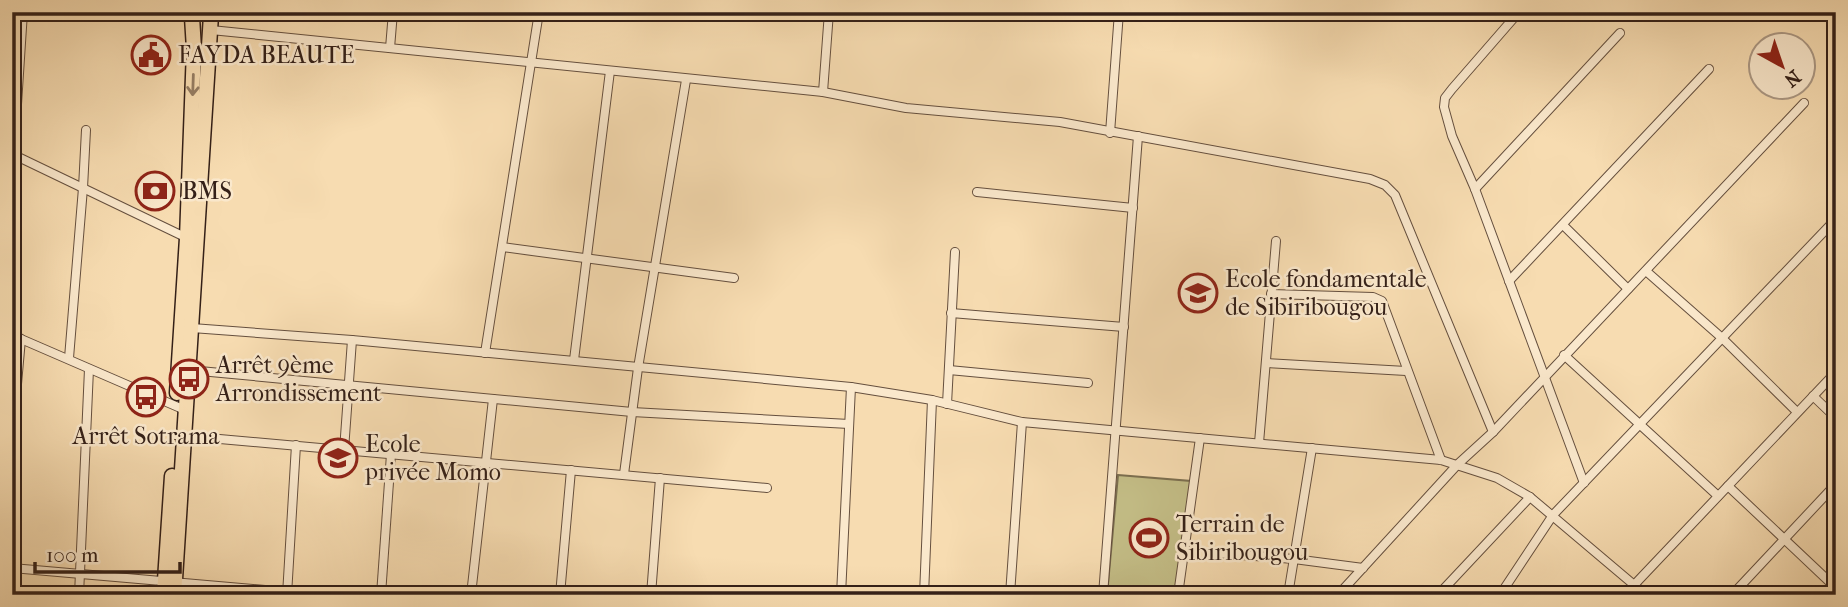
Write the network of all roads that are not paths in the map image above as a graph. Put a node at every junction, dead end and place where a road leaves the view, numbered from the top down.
1 (23, 12) edge
2 (393, 12) edge
3 (539, 12) edge
4 (829, 12) edge
5 (1119, 12) edge
6 (1519, 12) edge
7 (212, 13) edge
8 (190, 15) edge
9 (211, 30) junction
10 (1620, 33) dead end
11 (390, 48) junction
12 (531, 63) junction
13 (1709, 69) dead end
14 (610, 71) junction
15 (16, 74) edge
16 (686, 80) junction
17 (823, 92) junction
18 (1804, 103) dead end
19 (86, 130) dead end
20 (1110, 133) junction
21 (1138, 136) junction
22 (14, 155) edge
23 (12, 181) edge
24 (83, 188) junction
25 (1475, 189) junction
26 (977, 192) dead end
27 (1133, 208) junction
28 (1836, 219) edge
29 (1563, 225) junction
30 (187, 238) junction
31 (1276, 241) dead end
32 (502, 247) junction
33 (955, 252) dead end
34 (587, 259) junction
35 (653, 267) junction
36 (1646, 271) junction
37 (734, 278) dead end
38 (1509, 281) junction
39 (1628, 289) junction
40 (1271, 294) junction
41 (951, 313) junction
42 (1124, 327) junction
43 (191, 328) junction
44 (12, 333) edge
45 (1722, 338) junction
46 (21, 339) junction
47 (352, 340) junction
48 (485, 353) junction
49 (1564, 355) junction
50 (69, 358) junction
51 (574, 360) junction
52 (1266, 363) junction
53 (638, 368) junction
54 (89, 369) junction
55 (189, 370) junction
56 (948, 370) junction
57 (1406, 371) junction
58 (1836, 372) edge
59 (1544, 377) junction
60 (1088, 383) dead end
61 (349, 385) junction
62 (850, 387) junction
63 (1813, 396) junction
64 (493, 398) junction
65 (932, 400) junction
66 (947, 404) junction
67 (181, 408) junction
68 (632, 412) junction
69 (1797, 412) junction
70 (1836, 418) edge
71 (1022, 422) junction
72 (1641, 423) junction
73 (849, 424) junction
74 (1115, 431) junction
75 (1493, 432) junction
76 (179, 435) junction
77 (1200, 438) junction
78 (12, 440) edge
79 (1259, 443) junction
80 (296, 445) junction
81 (1312, 448) junction
82 (344, 450) junction
83 (391, 454) junction
84 (1441, 460) junction
85 (486, 462) junction
86 (1458, 464) junction
87 (571, 470) junction
88 (624, 474) junction
89 (660, 478) junction
90 (1584, 483) junction
91 (1836, 484) edge
92 (1728, 486) junction
93 (767, 488) dead end
94 (1718, 496) junction
95 (1530, 497) junction
96 (1553, 515) junction
97 (1784, 539) junction
98 (1214, 553) dead end
99 (1293, 559) junction
100 (12, 568) edge
101 (1363, 568) junction
102 (80, 574) junction
103 (1836, 588) edge
104 (169, 589) edge
105 (1639, 591) edge
106 (287, 594) edge
107 (1501, 594) edge
108 (79, 595) edge
109 (323, 595) edge
110 (381, 595) edge
111 (471, 595) edge
112 (560, 595) edge
113 (651, 595) edge
114 (841, 595) edge
115 (924, 595) edge
116 (1010, 595) edge
117 (1103, 595) edge
118 (1178, 595) edge
119 (1288, 595) edge
120 (1338, 595) edge
121 (1438, 595) edge
122 (1731, 595) edge

1 - 15 street
2 - 11 street
3 - 12 street
4 - 17 street
5 - 20 street
6 - 25 street
7 - 8 highway
7 - 9 highway
8 -> 30 highway
9 - 11 street
9 - 43 highway
10 - 25 street
11 - 12 street
12 - 14 street
12 - 32 street
13 - 29 street
14 - 16 street
14 - 34 street
15 - 22 street
16 - 17 street
16 - 35 street
17 - 20 street
18 - 36 street
19 - 24 street
20 - 21 street
21 - 27 street
21 - 75 street
22 - 23 street
22 - 24 street
24 - 30 street
24 - 50 street
25 - 38 street
26 - 27 street
27 - 42 street
28 - 45 street
29 - 38 street
29 - 39 street
30 - 67 highway
31 - 40 street
32 - 34 street
32 - 48 street
33 - 41 street
34 - 35 street
34 - 51 street
35 - 37 street
35 - 53 street
36 - 39 street
36 - 45 street
38 - 59 street
39 - 49 street
40 - 52 street
40 - 57 street
41 - 42 street
41 - 56 street
42 - 74 street
43 - 47 street
43 - 55 highway
44 - 46 street
45 - 69 street
45 - 72 street
46 - 50 street
46 - 78 street
47 - 48 street
47 - 61 street
48 - 51 street
49 - 59 street
49 - 72 street
50 - 54 street
51 - 53 street
52 - 57 street
52 - 79 street
53 - 62 street
53 - 68 street
54 - 67 street
54 - 102 street
55 - 61 street
55 - 67 highway
56 - 60 street
56 - 66 street
57 - 84 street
58 - 63 street
59 - 75 street
59 - 90 street
61 - 64 street
61 - 82 street
62 - 65 street
62 - 73 street
63 - 69 street
63 - 70 street
64 - 68 street
64 - 85 street
65 - 66 street
65 - 115 street
66 - 71 street
67 - 76 highway
68 - 73 street
68 - 88 street
69 - 92 street
71 - 74 street
71 - 116 street
72 - 90 street
72 - 94 street
73 - 114 street
74 - 77 street
74 - 117 street
75 - 86 street
76 - 80 street
76 - 104 highway
77 - 79 street
77 - 118 street
79 - 81 street
80 - 82 street
80 - 106 street
81 - 84 street
81 - 99 street
82 - 83 street
83 - 85 street
83 - 110 street
84 - 86 street
85 - 87 street
85 - 111 street
86 - 95 street
86 - 101 street
87 - 88 street
87 - 112 street
88 - 89 street
89 - 93 street
89 - 113 street
90 - 96 street
91 - 97 street
92 - 94 street
92 - 97 street
94 - 105 street
95 - 96 street
95 - 121 street
96 - 105 street
96 - 107 street
97 - 103 street
97 - 122 street
98 - 99 street
99 - 101 street
99 - 119 street
100 - 102 street
101 - 120 street
102 - 104 street
102 - 108 street
104 - 106 street
106 - 109 street

